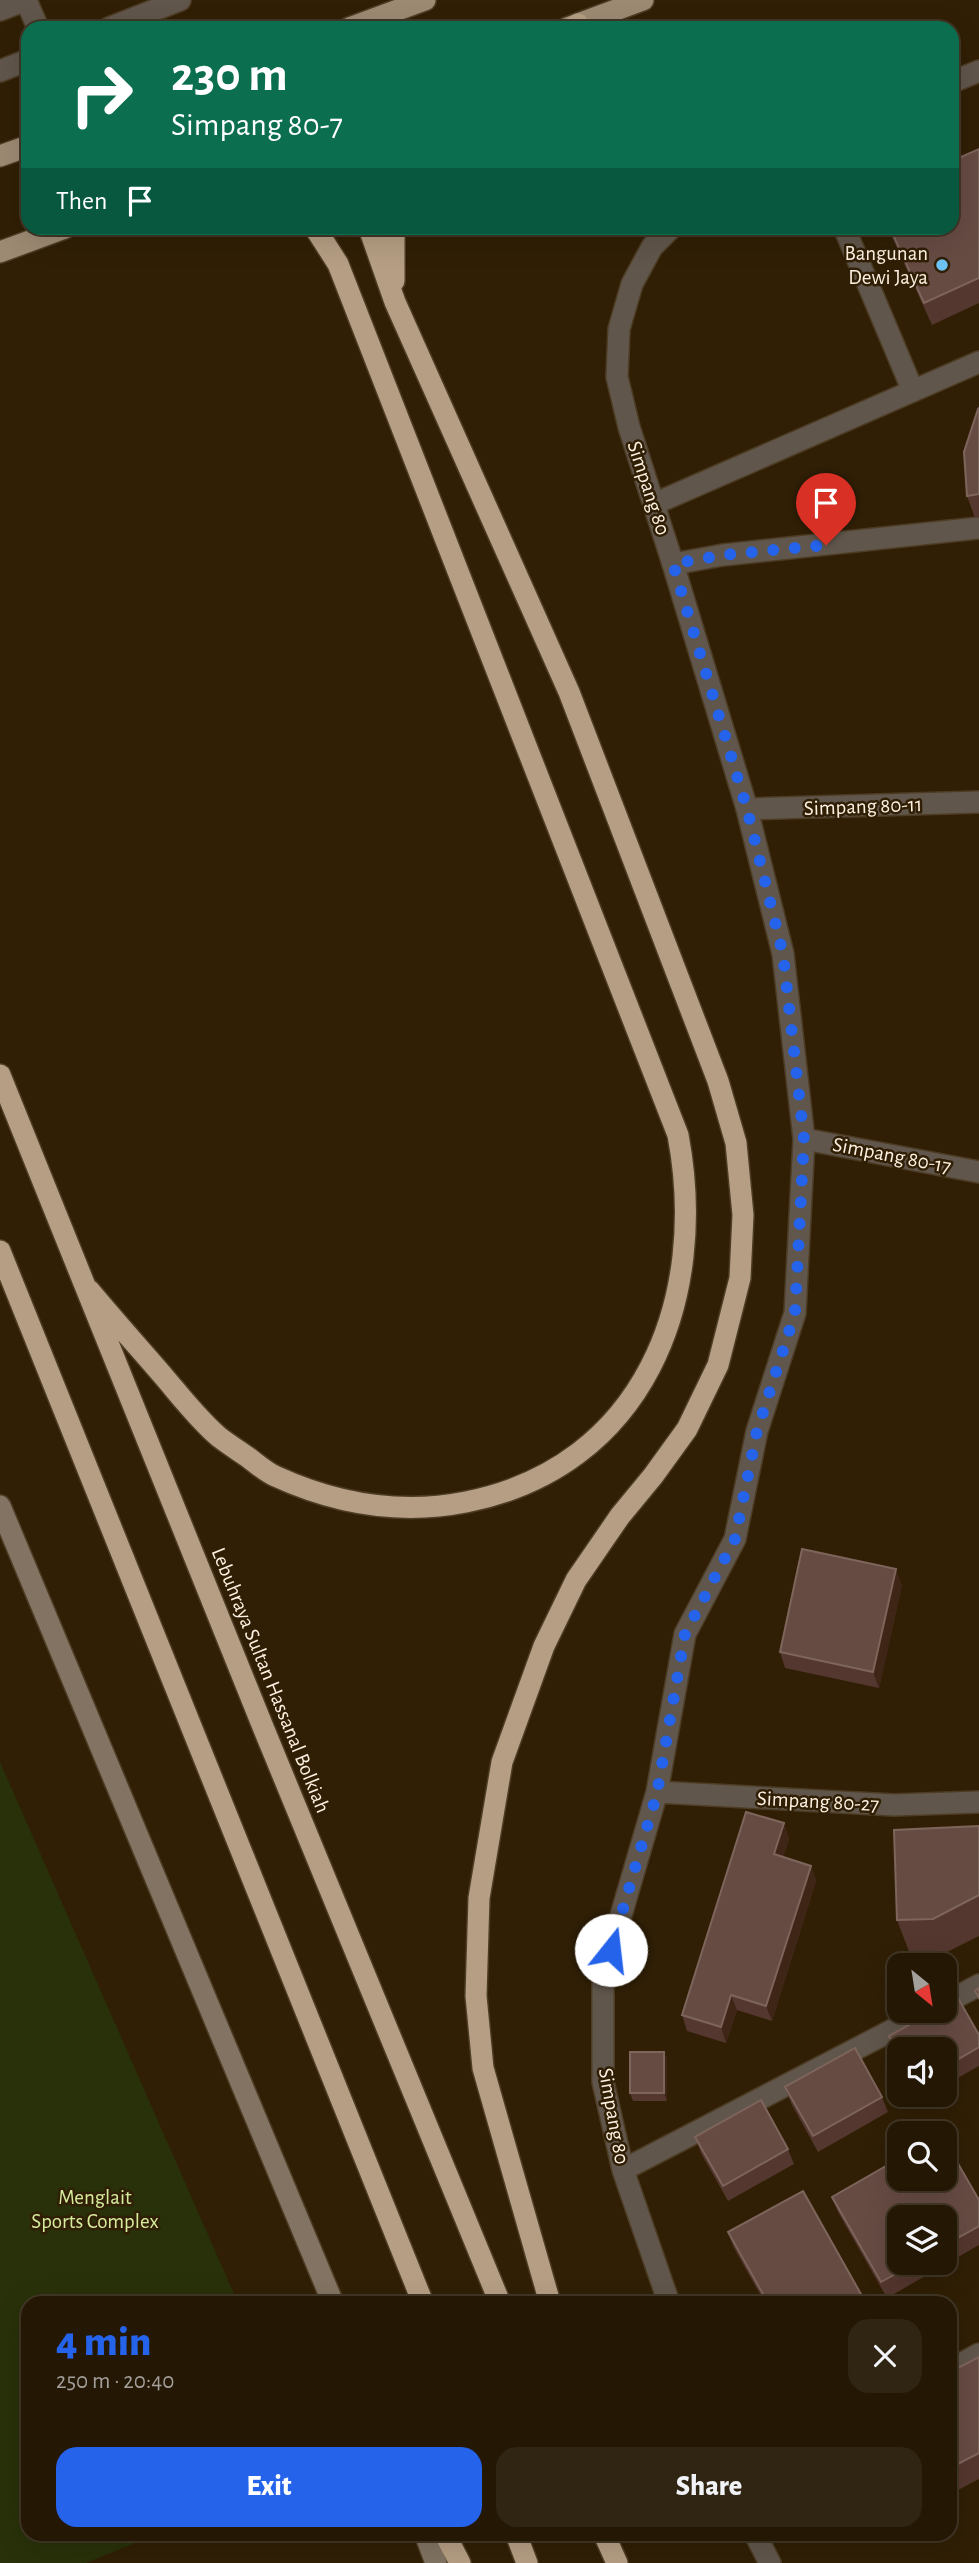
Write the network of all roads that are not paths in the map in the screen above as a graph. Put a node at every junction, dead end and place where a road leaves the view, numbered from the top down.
1 (26, 0) edge
2 (180, 0) edge
3 (425, 0) edge
4 (643, 0) edge
5 (0, 10) edge
6 (35, 21) edge
7 (127, 21) edge
8 (368, 21) edge
9 (588, 21) edge
10 (21, 63) edge
11 (0, 71) edge
12 (979, 71) edge
13 (959, 79) edge
14 (21, 148) edge
15 (0, 156) edge
16 (46, 235) edge
17 (319, 235) edge
18 (371, 235) edge
19 (394, 235) edge
20 (664, 235) edge
21 (847, 235) edge
22 (0, 252) edge
23 (395, 302) junction
24 (979, 362) edge
25 (913, 391) junction
26 (654, 504) junction
27 (979, 528) edge
28 (673, 564) junction
29 (979, 802) edge
30 (747, 809) junction
31 (0, 1075) edge
32 (804, 1139) junction
33 (979, 1172) edge
34 (0, 1251) edge
35 (89, 1290) junction
36 (0, 1506) edge
37 (657, 1793) junction
38 (979, 1802) edge
39 (979, 1985) edge
40 (957, 1997) edge
41 (906, 2023) edge
42 (623, 2170) junction
43 (330, 2296) edge
44 (420, 2296) edge
45 (497, 2296) edge
46 (548, 2296) edge
47 (667, 2296) edge
48 (979, 2354) edge
49 (957, 2366) edge
50 (428, 2541) edge
51 (449, 2541) edge
52 (519, 2541) edge
53 (607, 2541) edge
54 (619, 2541) edge
55 (758, 2541) edge
56 (436, 2563) edge
57 (460, 2563) edge
58 (527, 2563) edge
59 (617, 2563) edge
60 (626, 2563) edge
61 (769, 2563) edge

1 - 5 street
1 - 6 street
2 - 7 street
3 - 8 main road
4 - 9 main road
10 - 11 street
12 - 13 street
14 - 15 main road
16 - 22 main road
17 - 35 highway
18 - 23 highway
19 - 23 highway
20 - 26 street, Simpang 80
21 - 25 street
23 - 46 highway
24 - 25 street
25 - 26 street
26 - 28 street, Simpang 80
27 - 28 street
28 - 30 street, Simpang 80
29 - 30 street, Simpang 80-11
30 - 32 street, Simpang 80
31 - 35 highway, Lebuhraya Sultan Hassanal Bolkiah
32 - 33 street, Simpang 80-17
32 - 37 street, Simpang 80
34 - 44 highway
35 - 45 highway, Lebuhraya Sultan Hassanal Bolkiah
36 - 43 main road
37 - 38 street, Simpang 80-27
37 - 42 street, Simpang 80
39 - 40 street
41 - 42 street
42 - 47 street, Simpang 80
48 - 49 street
50 - 56 main road
51 - 57 highway
52 - 58 highway
53 - 59 highway
54 - 60 highway
55 - 61 street

